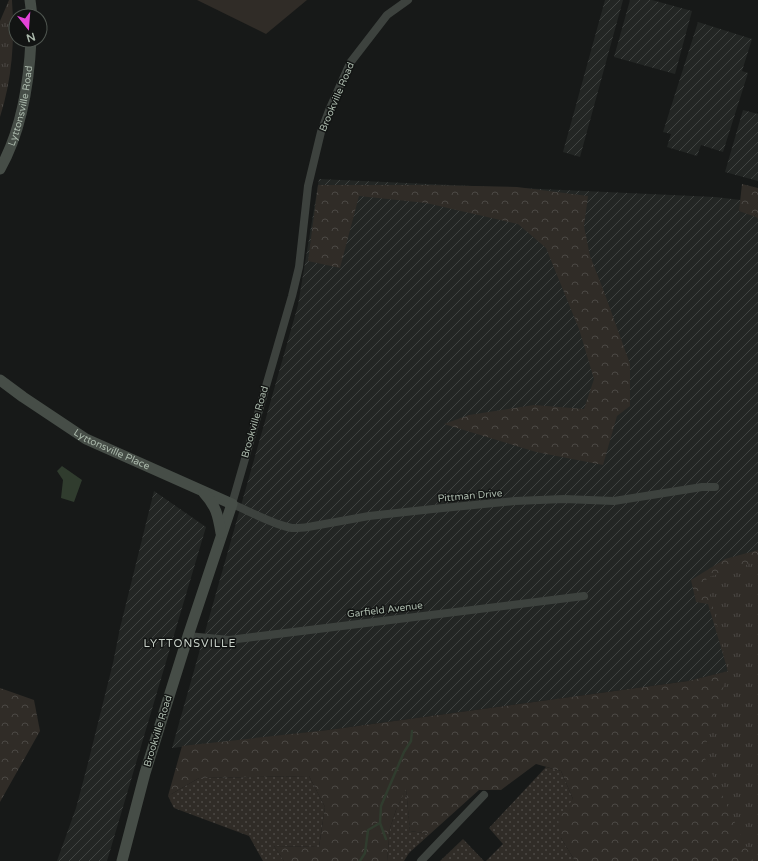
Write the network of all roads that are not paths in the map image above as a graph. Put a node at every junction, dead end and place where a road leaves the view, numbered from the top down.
1 (408, 0) edge
2 (31, 48) edge
3 (0, 169) edge
4 (0, 380) edge
5 (715, 487) dead end
6 (202, 491) junction
7 (232, 504) junction
8 (221, 535) junction
9 (584, 596) dead end
10 (188, 636) junction
11 (484, 795) dead end
12 (122, 861) edge
13 (421, 861) edge

1 - 7 street, Brookville Road
2 - 3 street, Lyttonsville Road
4 - 6 street, Lyttonsville Place
5 - 7 street, Pittman Drive
6 - 7 street, Lyttonsville Place
6 - 8 street
7 - 8 street, Brookville Road
8 - 10 street, Brookville Road
9 - 10 street, Garfield Avenue
10 - 12 street, Brookville Road
11 - 13 street

